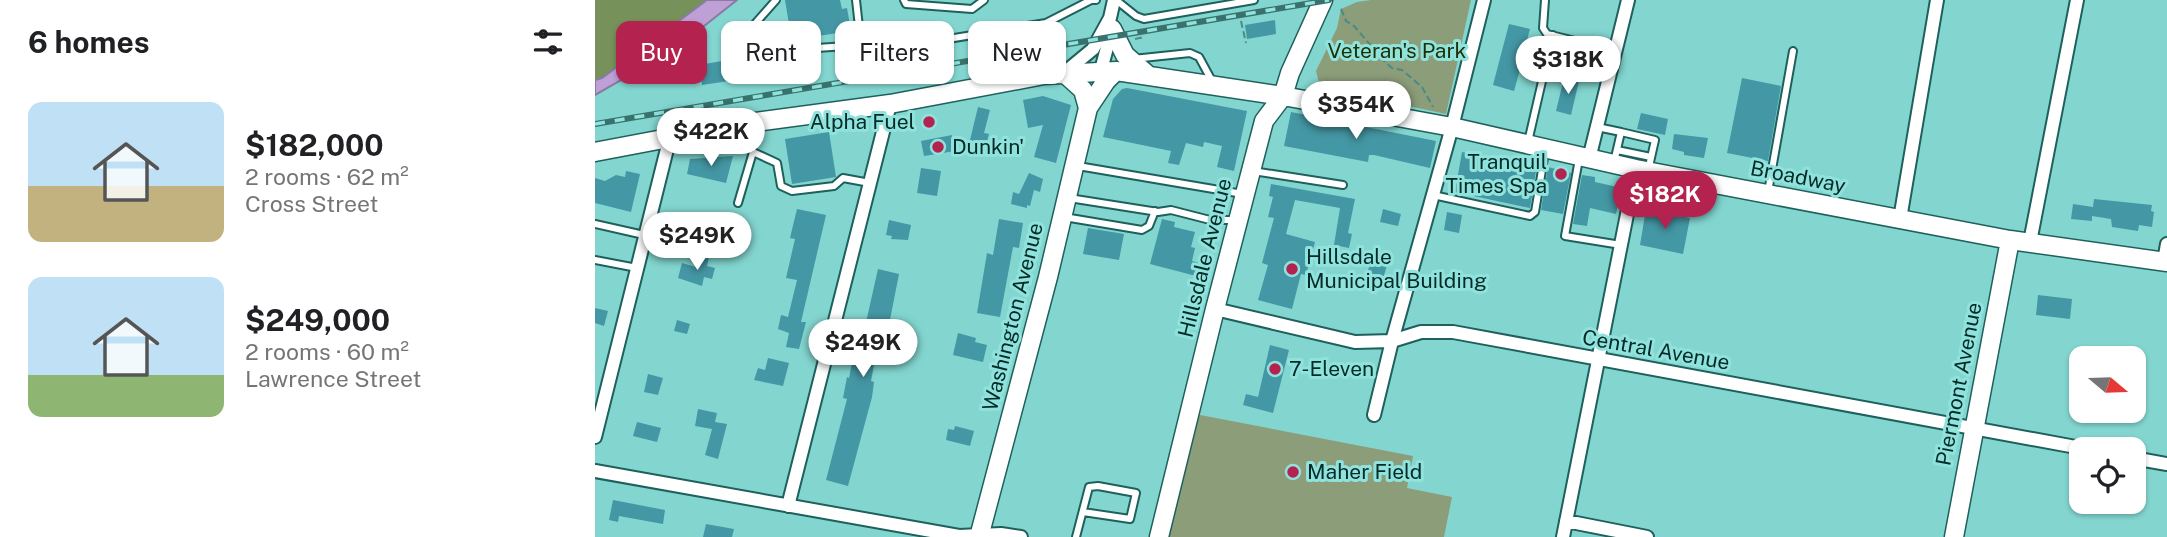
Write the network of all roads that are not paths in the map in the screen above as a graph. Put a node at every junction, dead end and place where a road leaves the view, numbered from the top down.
1 (776, 0) edge
2 (856, 0) edge
3 (904, 0) edge
4 (983, 0) edge
5 (1096, 0) edge
6 (1115, 0) edge
7 (1254, 0) edge
8 (1323, 0) edge
9 (1483, 0) edge
10 (1489, 0) edge
11 (1545, 0) edge
12 (1628, 0) edge
13 (1937, 0) edge
14 (2077, 0) edge
15 (859, 21) edge
16 (1111, 23) junction
17 (1553, 35) junction
18 (954, 38) edge
19 (835, 48) edge
20 (1549, 50) dead end
21 (1615, 51) junction
22 (1793, 51) dead end
23 (1546, 64) dead end
24 (1116, 67) junction
25 (1066, 71) edge
26 (1066, 73) edge
27 (1066, 75) edge
28 (996, 84) edge
29 (1215, 85) junction
30 (1283, 96) junction
31 (890, 104) junction
32 (1088, 107) junction
33 (748, 123) junction
34 (1445, 126) junction
35 (1597, 127) junction
36 (1621, 132) junction
37 (670, 137) junction
38 (1528, 144) junction
39 (1546, 149) junction
40 (595, 152) edge
41 (753, 152) junction
42 (1615, 157) junction
43 (1584, 158) junction
44 (1074, 165) junction
45 (1645, 166) junction
46 (1251, 171) junction
47 (870, 183) junction
48 (1343, 185) dead end
49 (1245, 194) junction
50 (1767, 194) junction
51 (1433, 195) junction
52 (1067, 197) junction
53 (738, 203) dead end
54 (1155, 211) junction
55 (1062, 217) junction
56 (1900, 219) junction
57 (1238, 220) junction
58 (595, 224) edge
59 (645, 235) junction
60 (2010, 240) junction
61 (2031, 242) junction
62 (1621, 245) junction
63 (2166, 256) edge
64 (595, 260) edge
65 (637, 268) junction
66 (1215, 309) junction
67 (1392, 341) junction
68 (1598, 360) junction
69 (1374, 415) dead end
70 (1973, 428) junction
71 (595, 437) edge
72 (2069, 446) edge
73 (2146, 460) edge
74 (2167, 464) edge
75 (595, 471) edge
76 (788, 506) junction
77 (1083, 512) junction
78 (1566, 521) junction
79 (979, 536) edge
80 (1021, 537) edge
81 (1076, 537) edge
82 (1159, 537) edge
83 (1563, 537) edge
84 (1647, 537) edge
85 (1954, 537) edge

1 - 19 lane
2 - 15 lane
3 - 4 lane
5 - 18 lane
6 - 7 lane
6 - 16 street, Washington Avenue
8 - 30 street, Hillsdale Avenue
9 - 10 lane
9 - 34 street
11 - 17 lane
12 - 21 street
13 - 56 street
14 - 61 street
16 - 24 street, Washington Avenue
16 - 24 street
16 - 25 street, Washington Avenue
17 - 20 lane
17 - 21 lane
21 - 35 street
22 - 50 lane
23 - 38 lane
24 - 26 street
24 - 29 street, Broadway
24 - 29 lane
24 - 32 street, Washington Avenue
27 - 32 street
28 - 31 street
29 - 30 street, Broadway
30 - 34 street, Broadway
30 - 46 street, Hillsdale Avenue
31 - 33 street
31 - 47 street
32 - 44 street, Washington Avenue
33 - 37 street
33 - 41 lane
34 - 38 street, Broadway
34 - 51 street
35 - 36 lane
35 - 43 street
36 - 42 lane
36 - 45 lane
37 - 40 street
37 - 59 street
38 - 39 street, Broadway
39 - 43 street, Broadway
39 - 51 lane
41 - 47 lane
41 - 53 lane
42 - 43 street, Broadway
42 - 45 street, Broadway
43 - 62 lane
44 - 49 lane
44 - 52 street, Washington Avenue
45 - 50 street, Broadway
45 - 62 street
46 - 48 lane
46 - 49 street, Hillsdale Avenue
47 - 76 street
49 - 57 street, Hillsdale Avenue
50 - 56 street, Broadway
51 - 67 street
52 - 54 lane
52 - 55 street, Washington Avenue
54 - 55 lane
54 - 57 lane
55 - 79 street, Washington Avenue
56 - 60 street, Broadway
57 - 66 street, Hillsdale Avenue
58 - 59 lane
59 - 65 street
60 - 61 street, Broadway
60 - 70 street, Piermont Avenue
61 - 63 street, Broadway
62 - 68 street
64 - 65 lane
65 - 71 street
66 - 67 street, Central Avenue
66 - 82 street, Hillsdale Avenue
67 - 68 street, Central Avenue
67 - 69 street
68 - 70 street, Central Avenue
68 - 78 street
70 - 72 street, Central Avenue
70 - 85 street, Piermont Avenue
73 - 74 street
75 - 76 street
76 - 79 street
77 - 77 lane
77 - 81 lane
78 - 83 street
78 - 84 street
79 - 80 street

